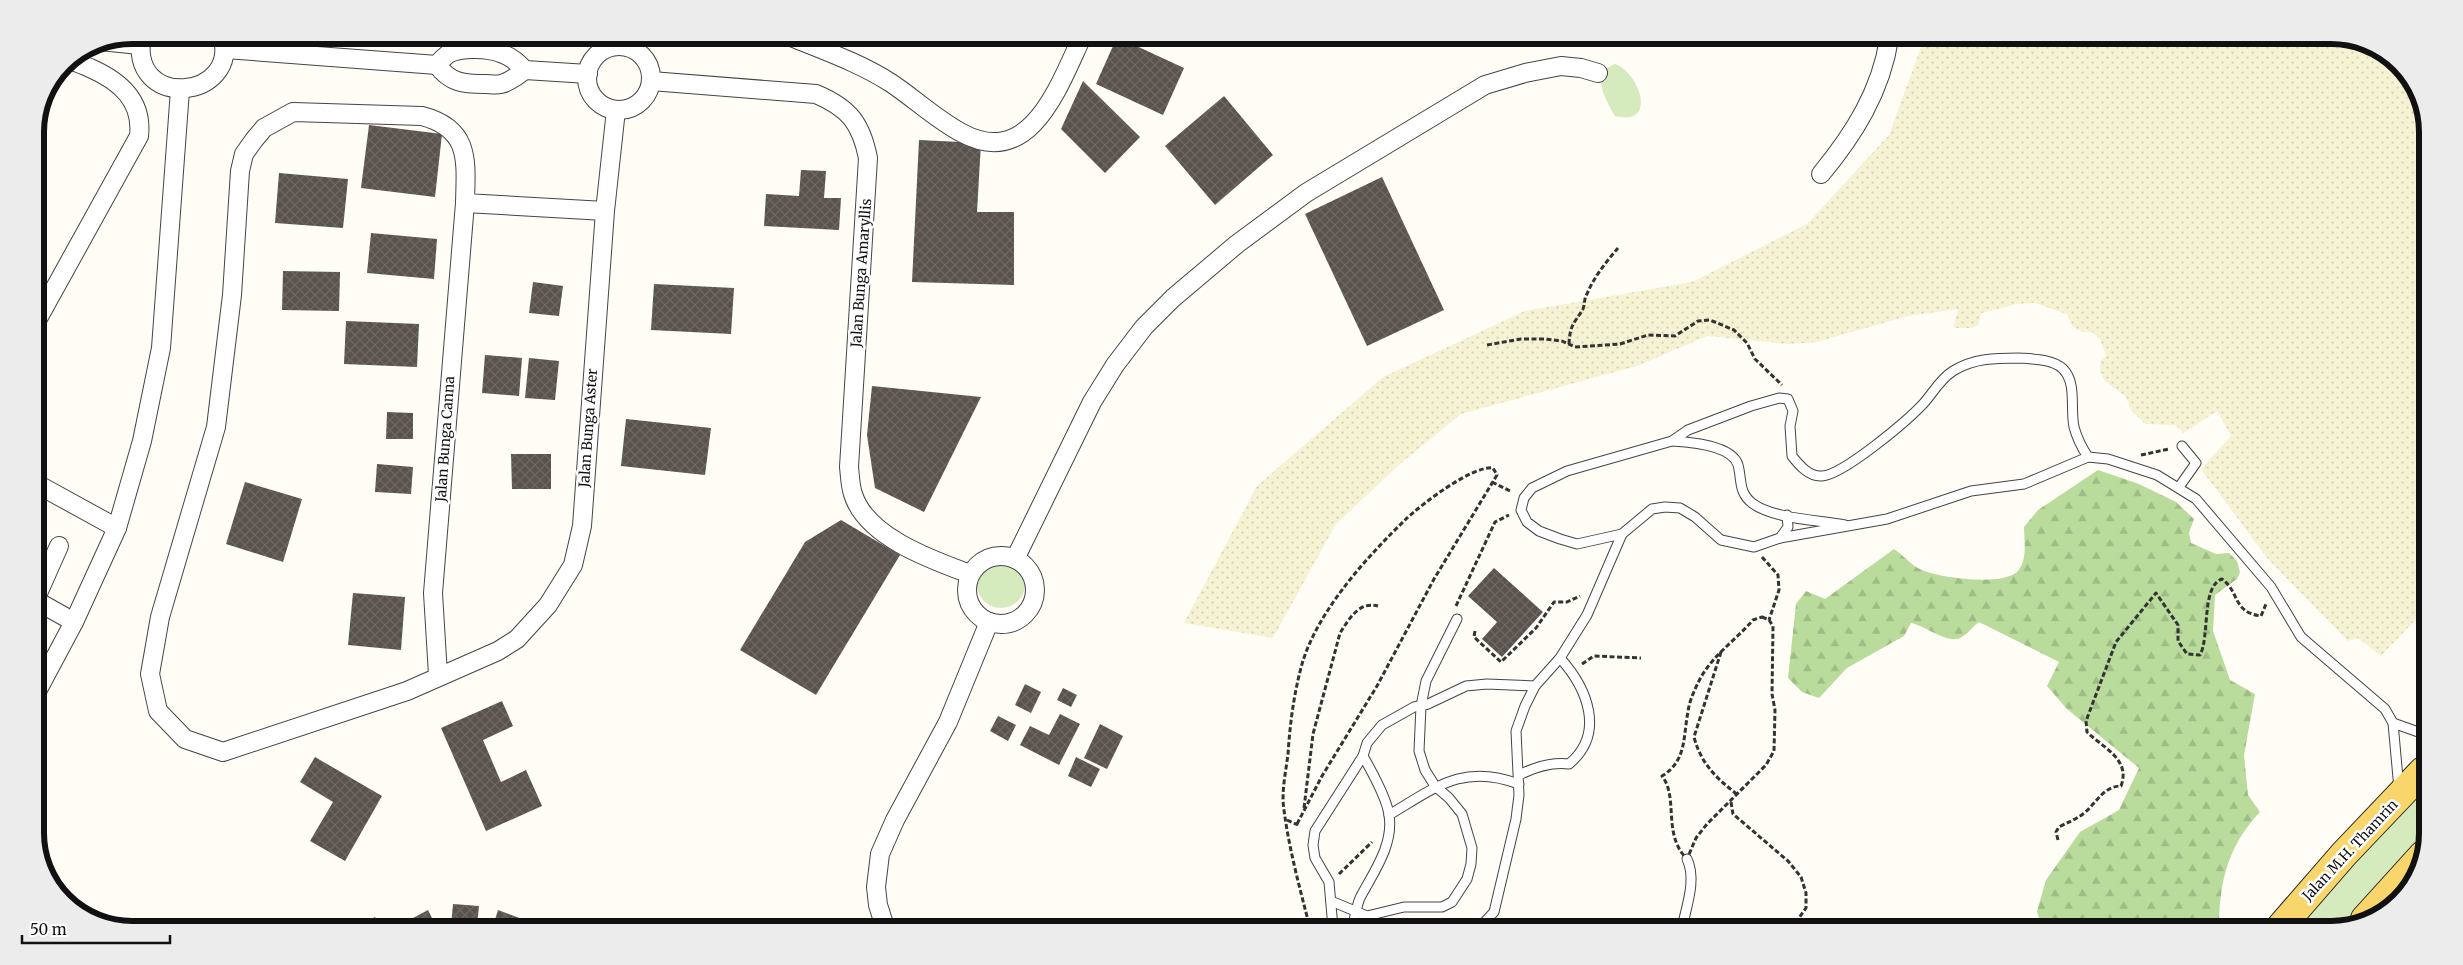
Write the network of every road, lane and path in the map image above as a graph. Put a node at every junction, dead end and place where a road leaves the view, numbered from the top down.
1 (141, 44) edge
2 (223, 44) edge
3 (242, 44) edge
4 (617, 44) edge
5 (628, 44) edge
6 (809, 44) edge
7 (1078, 44) edge
8 (1888, 44) edge
9 (77, 64) edge
10 (436, 65) junction
11 (525, 70) junction
12 (1598, 73) dead end
13 (588, 74) junction
14 (651, 81) junction
15 (180, 90) junction
16 (616, 110) junction
17 (1821, 174) dead end
18 (465, 203) junction
19 (605, 210) junction
20 (1618, 248) dead end
21 (44, 308) edge
22 (1569, 344) junction
23 (1487, 345) dead end
24 (1788, 399) junction
25 (1672, 441) junction
26 (2182, 446) joint
27 (2088, 458) junction
28 (2108, 458) junction
29 (1492, 482) junction
30 (2179, 487) junction
31 (44, 488) edge
32 (1524, 498) junction
33 (1521, 510) junction
34 (1787, 515) junction
35 (1851, 526) junction
36 (117, 528) junction
37 (1622, 534) junction
38 (1780, 538) junction
39 (59, 546) dead end
40 (1754, 547) junction
41 (1015, 558) junction
42 (970, 574) junction
43 (44, 580) edge
44 (2271, 587) junction
45 (1598, 588) junction
46 (44, 605) edge
47 (1378, 606) dead end
48 (1457, 619) joint
49 (1769, 620) junction
50 (74, 622) junction
51 (990, 622) junction
52 (1475, 631) dead end
53 (1722, 651) junction
54 (1560, 658) junction
55 (1641, 658) dead end
56 (1572, 671) junction
57 (438, 675) junction
58 (44, 678) edge
59 (1535, 686) junction
60 (1421, 706) junction
61 (2393, 723) junction
62 (2419, 732) edge
63 (1363, 756) junction
64 (2419, 776) edge
65 (1519, 780) junction
66 (1435, 786) junction
67 (1738, 795) junction
68 (2400, 796) junction
69 (1731, 801) junction
70 (1304, 808) junction
71 (1389, 819) junction
72 (1297, 824) dead end
73 (2058, 840) dead end
74 (1686, 859) junction
75 (2413, 866) edge
76 (1329, 882) junction
77 (1331, 901) junction
78 (2373, 910) edge
79 (1357, 912) junction
80 (883, 921) edge
81 (1308, 921) edge
82 (1332, 921) edge
83 (1354, 921) edge
84 (1486, 921) edge
85 (1683, 921) edge
86 (1797, 921) edge
87 (2286, 921) edge

1 - 15 street
2 - 15 street
3 - 10 street
4 - 13 street
5 - 14 street
6 - 7 street
8 - 17 street
9 - 21 street
10 - 11 street
10 - 11 street
11 - 13 street
12 - 41 street
13 - 16 street
14 - 16 street
14 - 42 street, Jalan Bunga Amaryllis
15 - 36 street
16 - 19 street, Jalan Bunga Aster
18 - 19 street
18 - 57 street, Jalan Bunga Canna
18 - 57 street, Jalan Bunga Canna
19 - 57 street, Jalan Bunga Aster
20 - 22 path
22 - 23 path
22 - 24 path
24 - 25 lane
24 - 27 lane
25 - 32 lane
25 - 34 lane
26 - 28 path
26 - 30 lane
27 - 28 lane
27 - 35 lane
28 - 30 lane
29 - 32 path
29 - 70 path
29 - 81 path
30 - 44 lane
31 - 36 street
32 - 33 lane
33 - 37 lane
33 - 48 path
34 - 35 lane
34 - 38 lane
35 - 38 lane
36 - 50 street
37 - 40 lane
37 - 45 lane
38 - 40 lane
39 - 43 street
40 - 49 path
41 - 42 street
41 - 51 street
42 - 51 street
44 - 61 lane
44 - 73 path
45 - 52 path
45 - 54 lane
46 - 50 street
47 - 70 path
48 - 60 lane
49 - 53 path
49 - 67 path
50 - 58 street
51 - 80 street
53 - 67 path
53 - 74 path
54 - 56 lane
54 - 59 lane
55 - 56 path
56 - 65 lane
59 - 60 lane
59 - 65 lane
60 - 63 lane
60 - 66 lane
61 - 62 lane
61 - 68 lane
63 - 71 lane
63 - 76 lane
64 - 68 main road, Jalan M.H. Thamrin
65 - 66 lane
65 - 84 lane
66 - 71 lane
66 - 79 lane
67 - 69 path
68 - 87 main road, Jalan M.H. Thamrin
69 - 74 path
69 - 86 path
70 - 72 path
71 - 76 path
71 - 79 lane
74 - 85 lane
75 - 78 main road
76 - 77 lane
77 - 79 lane
77 - 82 lane
79 - 83 lane

